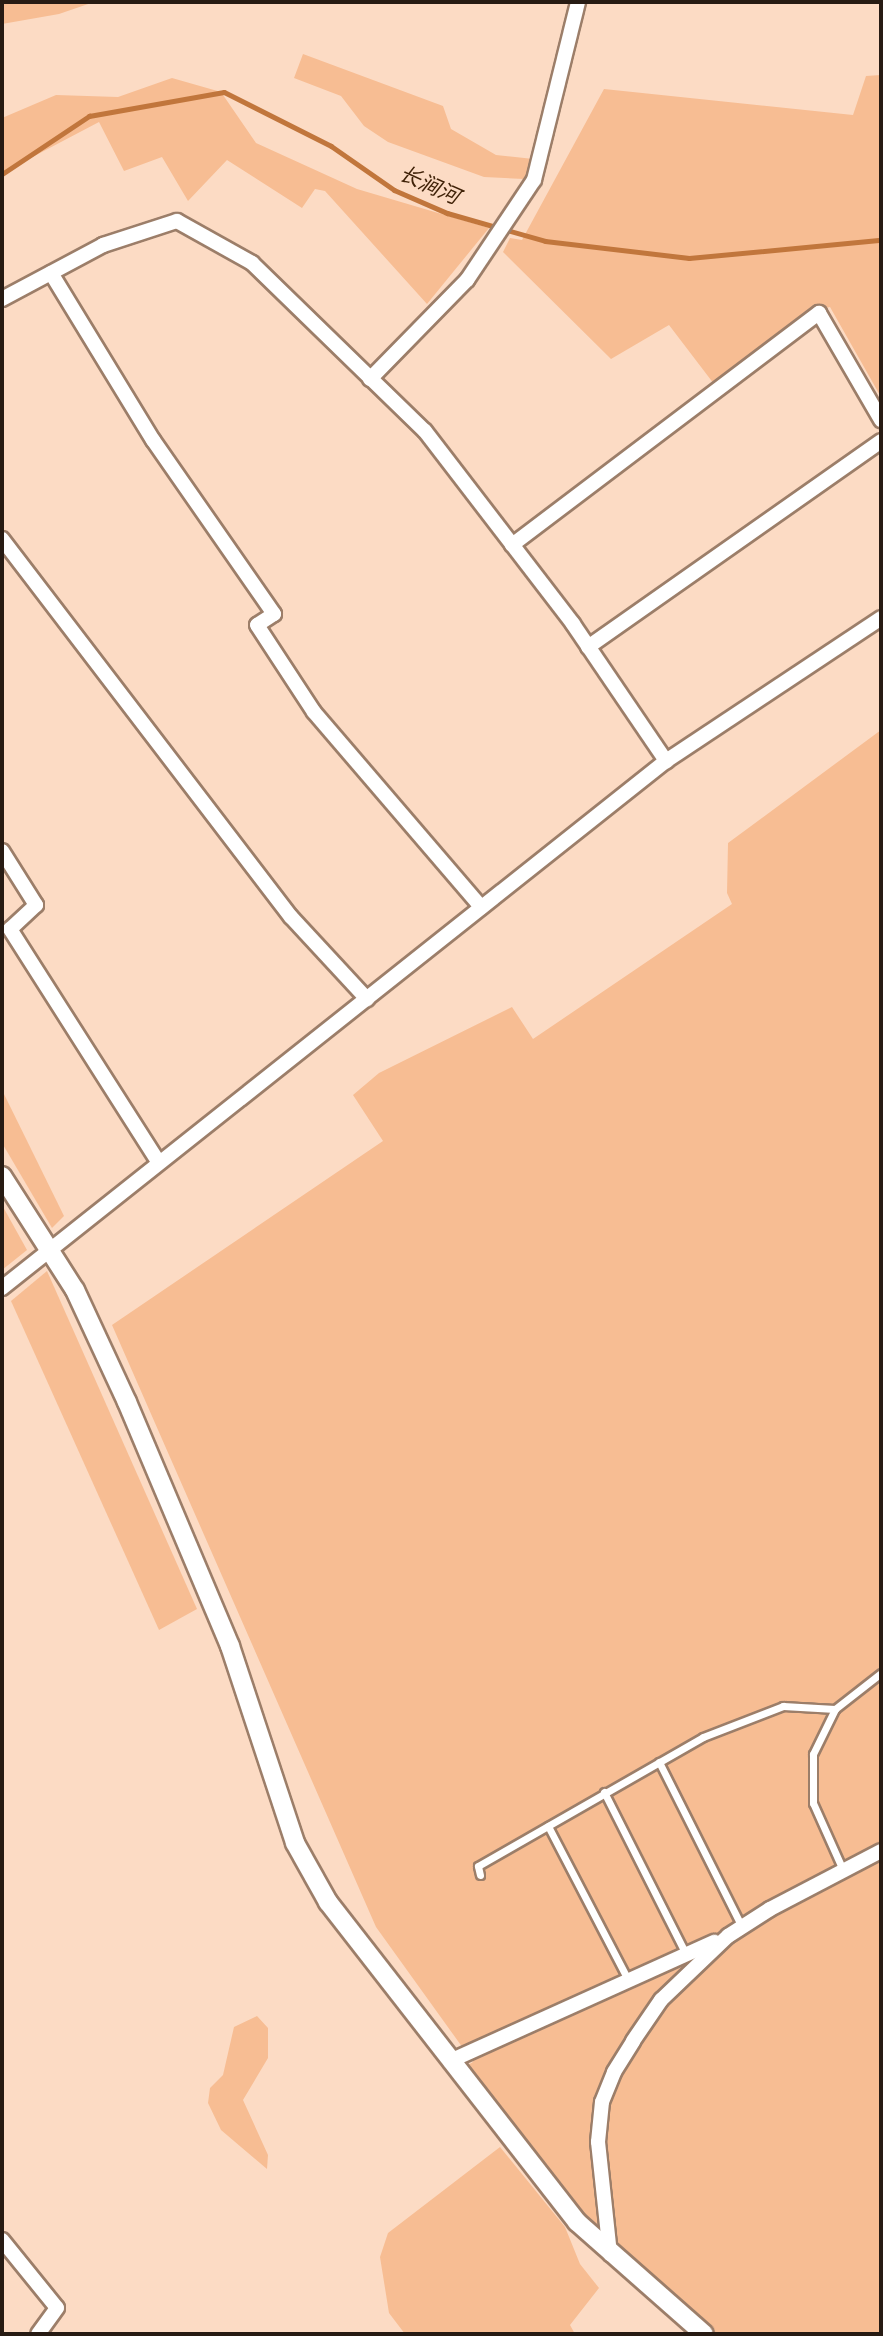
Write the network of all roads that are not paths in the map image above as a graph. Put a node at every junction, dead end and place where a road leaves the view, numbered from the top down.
1 (578, 2) edge
2 (51, 273) junction
3 (2, 299) edge
4 (370, 379) junction
5 (881, 419) edge
6 (881, 441) edge
7 (2, 539) edge
8 (512, 545) junction
9 (881, 618) edge
10 (588, 647) junction
11 (666, 761) junction
12 (2, 851) edge
13 (481, 907) junction
14 (367, 999) junction
15 (159, 1163) junction
16 (2, 1176) edge
17 (50, 1251) junction
18 (2, 1287) edge
19 (881, 1672) edge
20 (835, 1709) junction
21 (659, 1762) junction
22 (604, 1793) junction
23 (548, 1825) junction
24 (881, 1851) edge
25 (843, 1870) junction
26 (480, 1875) dead end
27 (742, 1927) junction
28 (728, 1936) junction
29 (686, 1955) junction
30 (628, 1981) junction
31 (450, 2061) junction
32 (2, 2240) edge
33 (610, 2255) junction
34 (37, 2334) edge
35 (704, 2334) edge

1 - 4 street
2 - 3 street
2 - 4 street
2 - 13 street
4 - 8 street
5 - 8 street
6 - 10 street
7 - 14 street
8 - 10 street
9 - 11 street
10 - 11 street
11 - 13 street
12 - 15 street
13 - 14 street
14 - 15 street
15 - 17 street
16 - 17 street
17 - 18 street
17 - 31 street
19 - 20 lane
20 - 21 lane
20 - 25 lane
21 - 22 lane
21 - 27 lane
22 - 23 lane
22 - 29 lane
23 - 26 lane
23 - 30 lane
24 - 25 street
25 - 27 street
27 - 28 street
28 - 29 street
28 - 33 street
29 - 30 street
30 - 31 street
31 - 33 street
32 - 34 street
33 - 35 street

